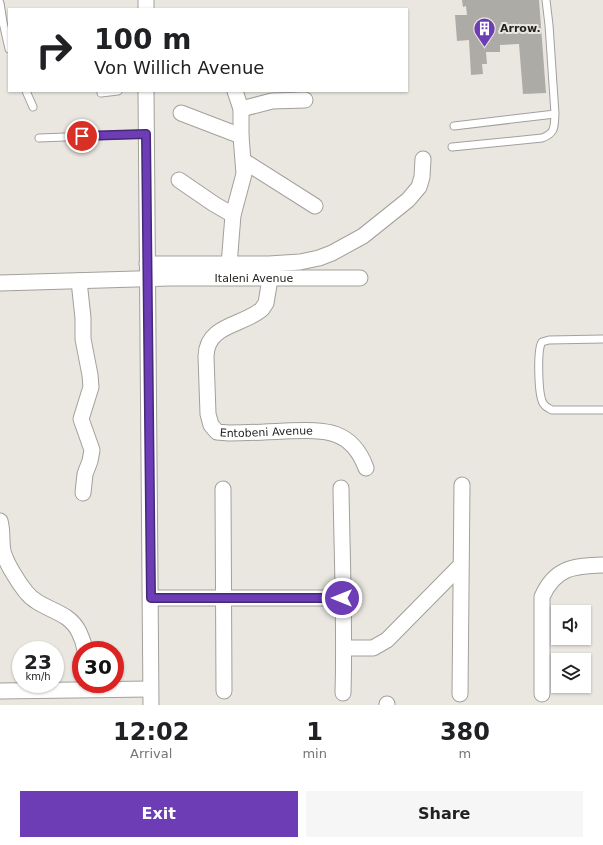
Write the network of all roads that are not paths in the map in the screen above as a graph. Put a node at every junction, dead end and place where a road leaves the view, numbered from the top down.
1 (546, 0) edge
2 (0, 3) edge
3 (8, 44) edge
4 (26, 92) edge
5 (110, 92) edge
6 (146, 92) edge
7 (235, 92) edge
8 (101, 93) dead end
9 (305, 100) dead end
10 (33, 107) dead end
11 (241, 109) junction
12 (181, 113) dead end
13 (555, 114) junction
14 (454, 126) dead end
15 (146, 134) junction
16 (241, 136) junction
17 (39, 138) dead end
18 (452, 147) dead end
19 (424, 159) dead end
20 (244, 161) junction
21 (179, 180) dead end
22 (315, 206) dead end
23 (233, 214) junction
24 (147, 264) junction
25 (230, 264) junction
26 (360, 278) dead end
27 (148, 279) junction
28 (270, 279) junction
29 (79, 281) junction
30 (0, 283) edge
31 (603, 339) edge
32 (603, 410) edge
33 (366, 468) dead end
34 (462, 485) dead end
35 (342, 488) dead end
36 (224, 489) dead end
37 (83, 493) dead end
38 (0, 521) edge
39 (2, 553) edge
40 (603, 565) edge
41 (460, 566) junction
42 (151, 598) junction
43 (225, 598) junction
44 (342, 598) junction
45 (82, 641) edge
46 (344, 648) junction
47 (72, 688) edge
48 (124, 688) edge
49 (150, 689) junction
50 (0, 691) edge
51 (224, 691) dead end
52 (343, 693) dead end
53 (460, 694) dead end
54 (542, 694) dead end
55 (151, 705) edge

1 - 13 lane
2 - 3 lane
4 - 10 lane
5 - 8 lane
6 - 15 street
7 - 11 street
9 - 11 street
11 - 16 street
12 - 16 street
13 - 14 lane
13 - 18 lane
15 - 17 lane
15 - 24 street
16 - 20 street
19 - 25 street
20 - 22 street
20 - 23 street
21 - 23 street
23 - 25 street
24 - 25 street
24 - 27 street
26 - 28 street, Italeni Avenue
27 - 28 street, Italeni Avenue
27 - 29 street, Italeni Avenue
27 - 42 street
28 - 33 street, Entobeni Avenue
29 - 30 street, Italeni Avenue
29 - 37 street
31 - 32 lane
34 - 41 street
35 - 44 street
36 - 43 street
38 - 39 street
39 - 45 street
40 - 54 street
41 - 46 street
41 - 53 street
42 - 43 street
42 - 49 street
43 - 44 street
43 - 51 street
44 - 46 street
46 - 52 street
47 - 50 street
48 - 49 street
49 - 55 street

